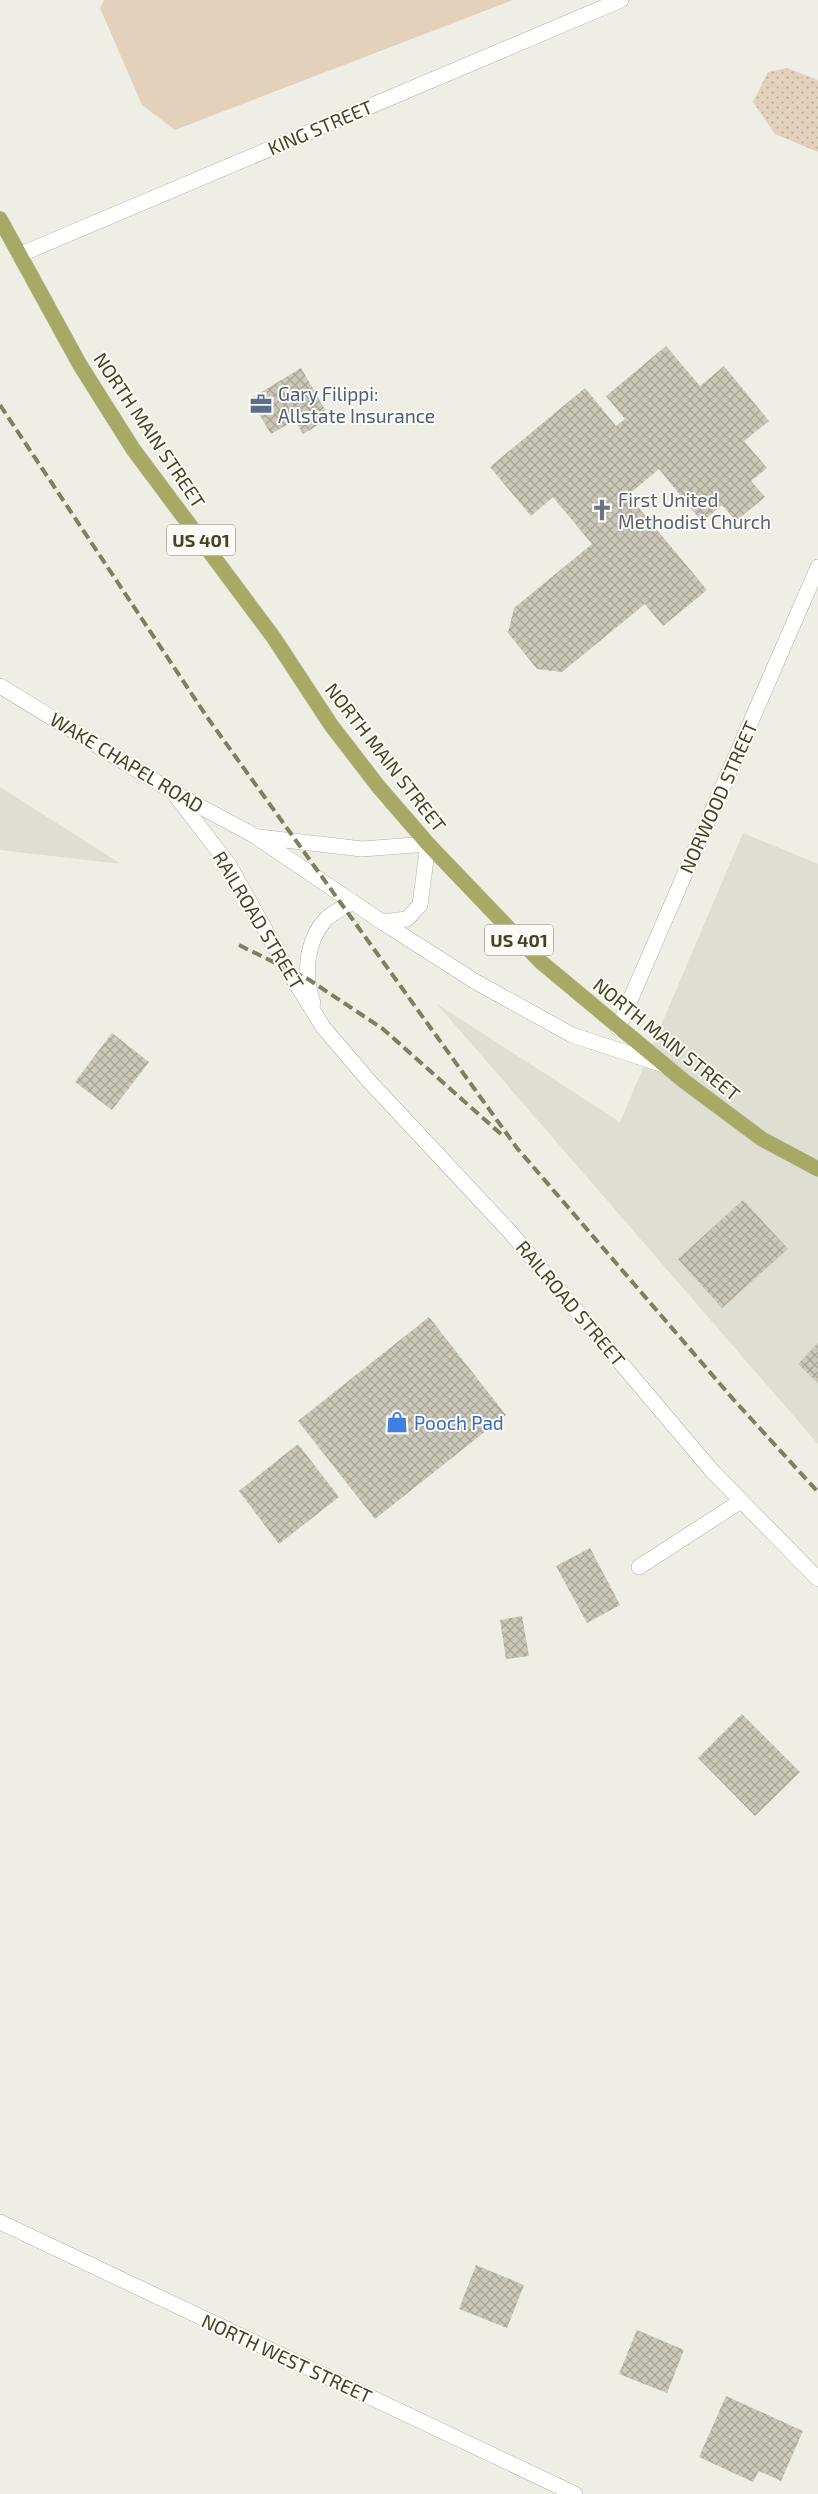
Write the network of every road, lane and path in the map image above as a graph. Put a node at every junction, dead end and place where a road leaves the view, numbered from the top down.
1 (621, 0) edge
2 (0, 219) edge
3 (19, 255) junction
4 (818, 567) edge
5 (0, 686) edge
6 (173, 792) junction
7 (255, 836) junction
8 (428, 844) junction
9 (353, 902) junction
10 (382, 922) junction
11 (323, 1027) junction
12 (618, 1028) junction
13 (664, 1065) junction
14 (818, 1169) edge
15 (741, 1502) junction
16 (639, 1567) dead end
17 (818, 1579) edge
18 (0, 2222) edge
19 (575, 2494) edge

1 - 3 street, KING STREET
2 - 3 main road, NORTH MAIN STREET / US 401
3 - 8 main road, NORTH MAIN STREET / US 401
4 - 12 street, NORWOOD STREET
5 - 6 street, WAKE CHAPEL ROAD
6 - 7 street, WAKE CHAPEL ROAD
6 - 11 street, RAILROAD STREET
7 - 8 street, WAKE CHAPEL ROAD
7 - 9 street, WAKE CHAPEL ROAD
8 - 10 street
8 - 12 main road, NORTH MAIN STREET / US 401
9 - 10 street, WAKE CHAPEL ROAD
9 - 11 street, RAILROAD STREET
10 - 13 street, WAKE CHAPEL ROAD
11 - 15 street, RAILROAD STREET
12 - 13 main road, NORTH MAIN STREET / US 401
13 - 14 main road, NORTH MAIN STREET / US 401
15 - 16 street
15 - 17 street, RAILROAD STREET
18 - 19 street, NORTH WEST STREET

